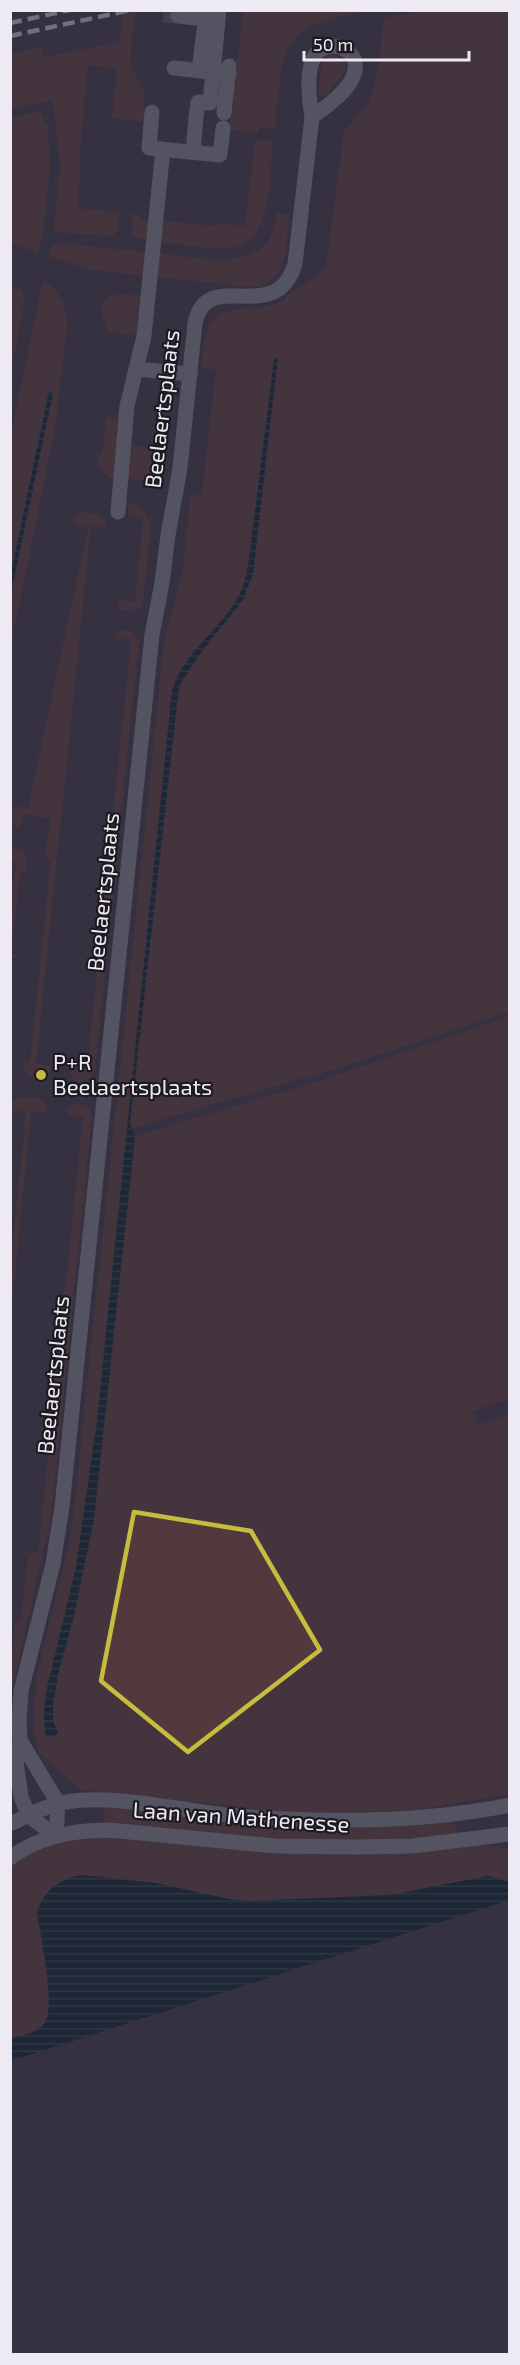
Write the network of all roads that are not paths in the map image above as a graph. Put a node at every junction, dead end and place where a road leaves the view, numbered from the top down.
1 (178, 16) dead end
2 (214, 18) edge
3 (174, 69) dead end
4 (199, 71) junction
5 (152, 112) dead end
6 (312, 117) dead end
7 (196, 122) junction
8 (225, 126) junction
9 (163, 149) junction
10 (193, 152) junction
11 (136, 369) junction
12 (190, 374) junction
13 (118, 512) dead end
14 (20, 1740) junction
15 (58, 1803) junction
16 (510, 1805) edge
17 (29, 1816) junction
18 (10, 1824) edge
19 (510, 1834) edge
20 (56, 1836) junction
21 (10, 1858) edge

1 - 2 street
2 - 4 street
2 - 7 street, bridge
3 - 4 street
4 - 8 street
5 - 9 street
6 - 12 street, Beelaertsplaats
7 - 8 street
7 - 10 street
8 - 10 street
9 - 10 street
9 - 11 street
11 - 12 street
11 - 13 street
12 - 14 street, Beelaertsplaats
14 - 15 street, Beelaertsplaats
14 - 17 street, Beelaertsplaats
15 - 16 street, Laan van Mathenesse
15 - 17 street, Laan van Mathenesse
15 - 20 street
17 - 18 street, Laan van Mathenesse
17 - 20 street
19 - 20 street, Laan van Mathenesse
20 - 21 street, Laan van Mathenesse

